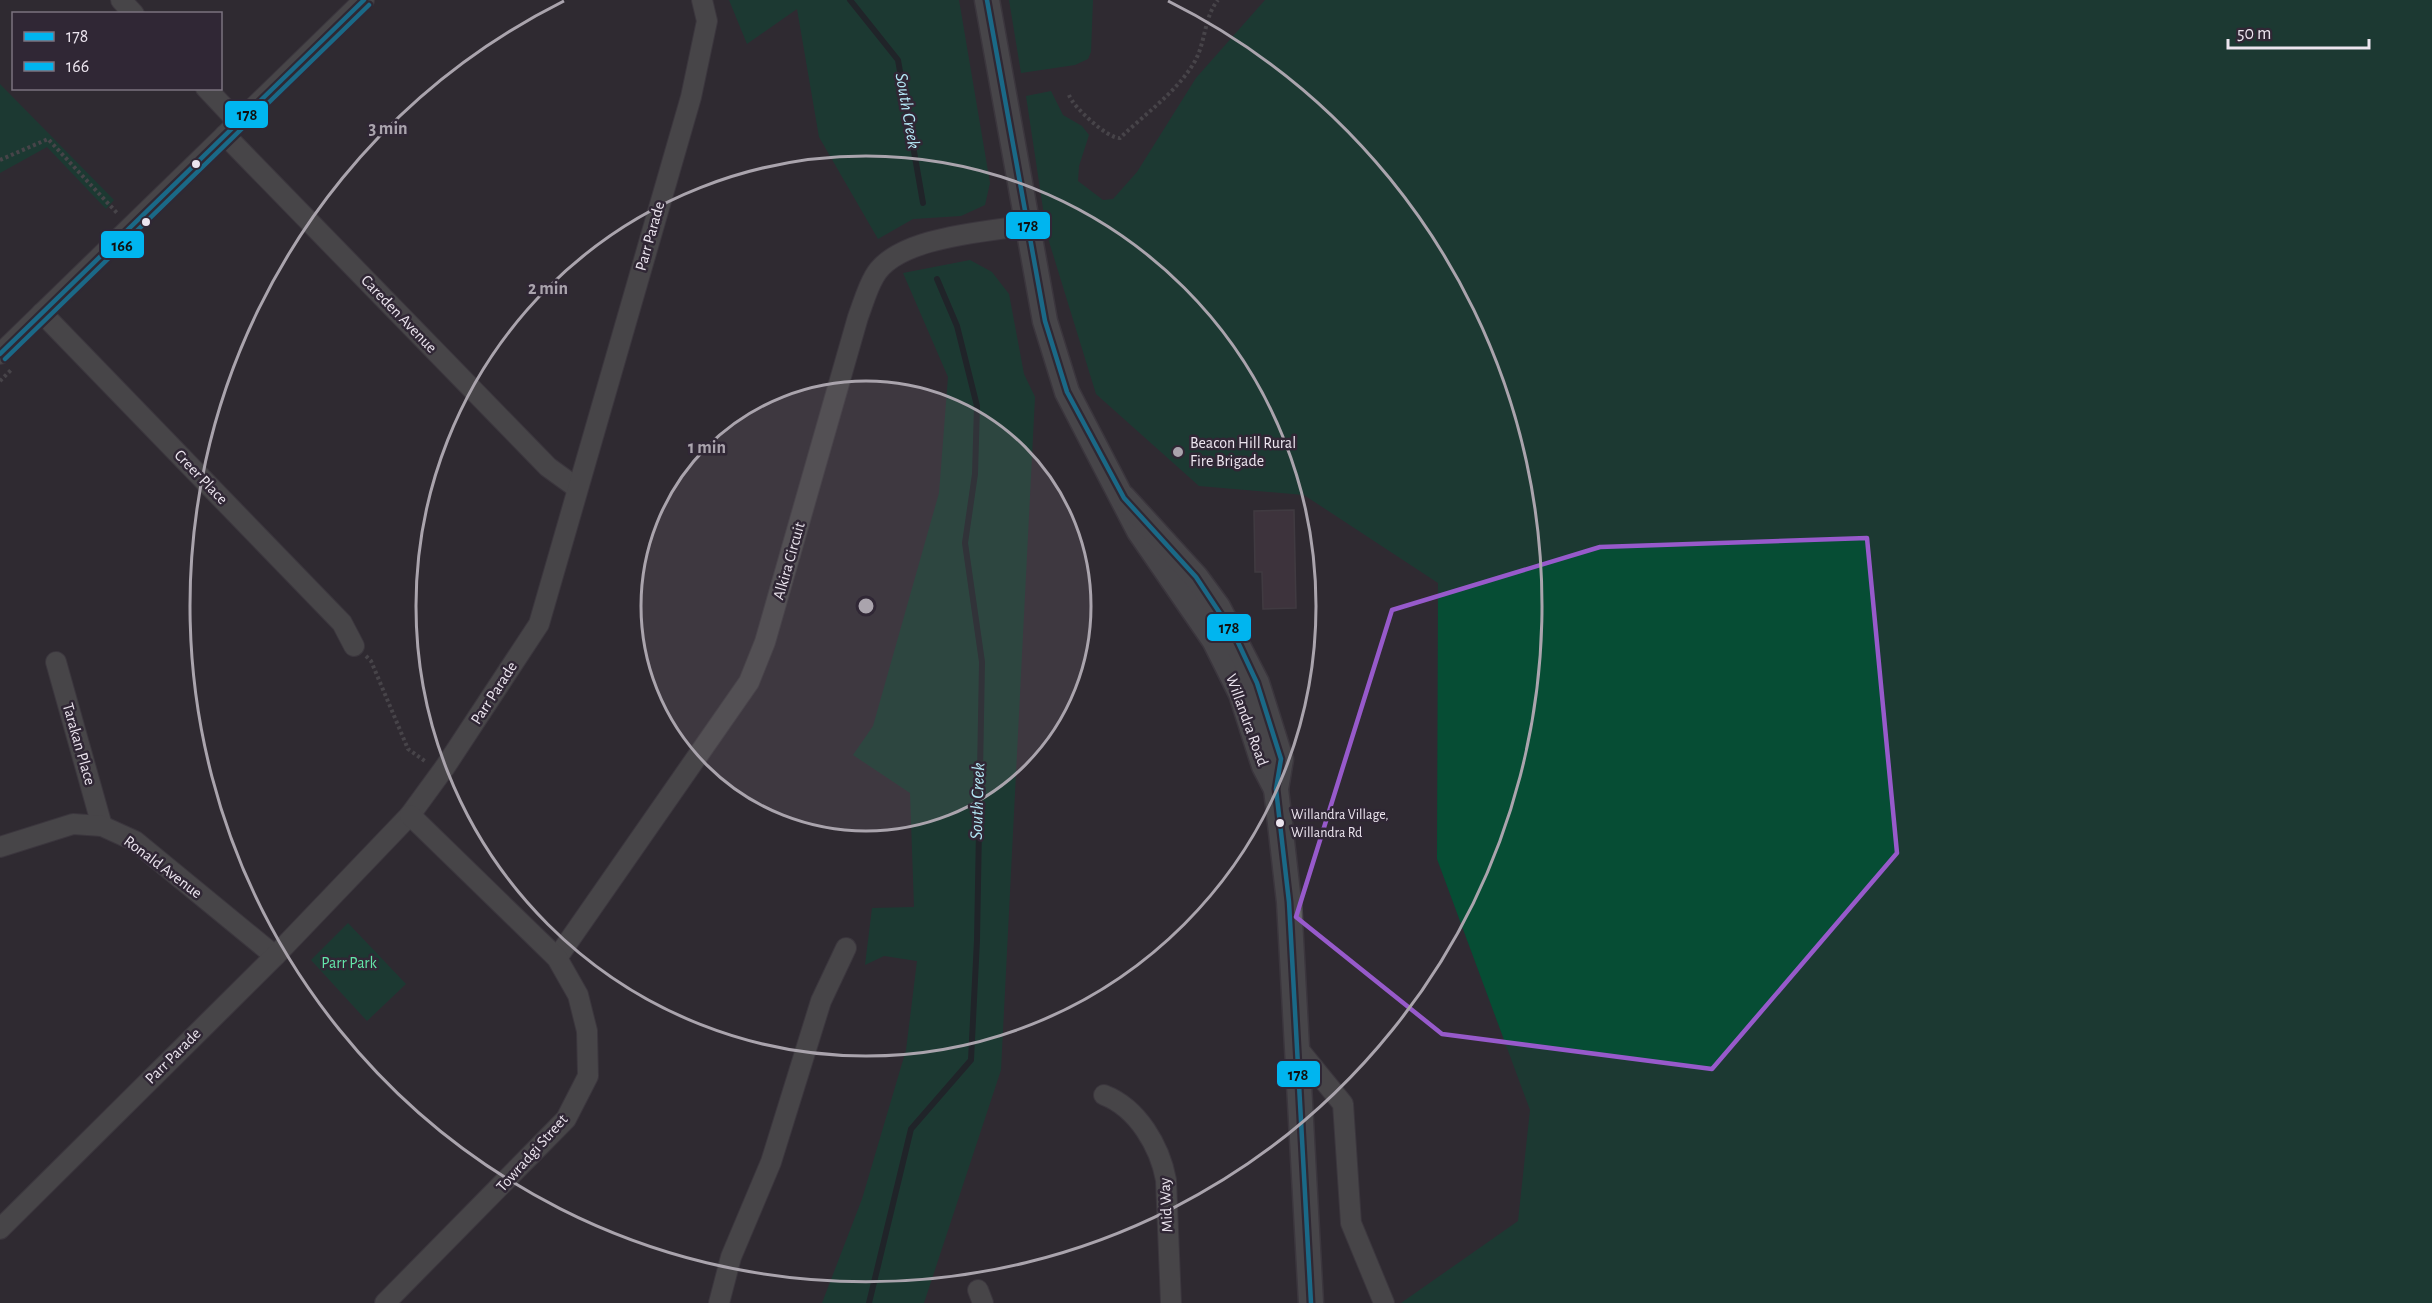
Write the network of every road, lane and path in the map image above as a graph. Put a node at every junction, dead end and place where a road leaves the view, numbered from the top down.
1 (121, 0) edge
2 (364, 0) edge
3 (702, 0) edge
4 (987, 0) edge
5 (1218, 0) edge
6 (132, 12) edge
7 (207, 90) edge
8 (1069, 95) dead end
9 (232, 128) junction
10 (0, 160) edge
11 (120, 216) dead end
12 (1028, 225) junction
13 (42, 313) junction
14 (0, 354) edge
15 (577, 488) junction
16 (354, 646) joint
17 (56, 662) dead end
18 (441, 772) junction
19 (410, 815) junction
20 (102, 826) junction
21 (0, 848) edge
22 (846, 948) dead end
23 (274, 956) junction
24 (557, 958) junction
25 (1295, 1045) junction
26 (1104, 1095) dead end
27 (0, 1229) edge
28 (386, 1303) edge
29 (719, 1303) edge
30 (1171, 1303) edge
31 (1311, 1303) edge
32 (1384, 1303) edge

1 - 6 street
2 - 9 street
3 - 15 street, Parr Parade
4 - 12 main road, Willandra Road
5 - 8 path
7 - 9 street, Careden Avenue
9 - 13 street
9 - 15 street, Careden Avenue
10 - 11 path
12 - 24 street, Alkira Circuit
12 - 25 main road, Willandra Road
13 - 14 street
13 - 16 street, Creer Place
15 - 18 street, Parr Parade
16 - 18 path
17 - 20 street, Tarakan Place
18 - 19 street, Parr Parade
19 - 23 street, Parr Parade
19 - 24 street, Towradgi Street
20 - 21 street, Ronald Avenue
20 - 23 street, Ronald Avenue
22 - 29 street
23 - 27 street, Parr Parade
24 - 28 street, Towradgi Street
25 - 31 main road, Willandra Road
25 - 32 street
26 - 30 street, Mid Way

